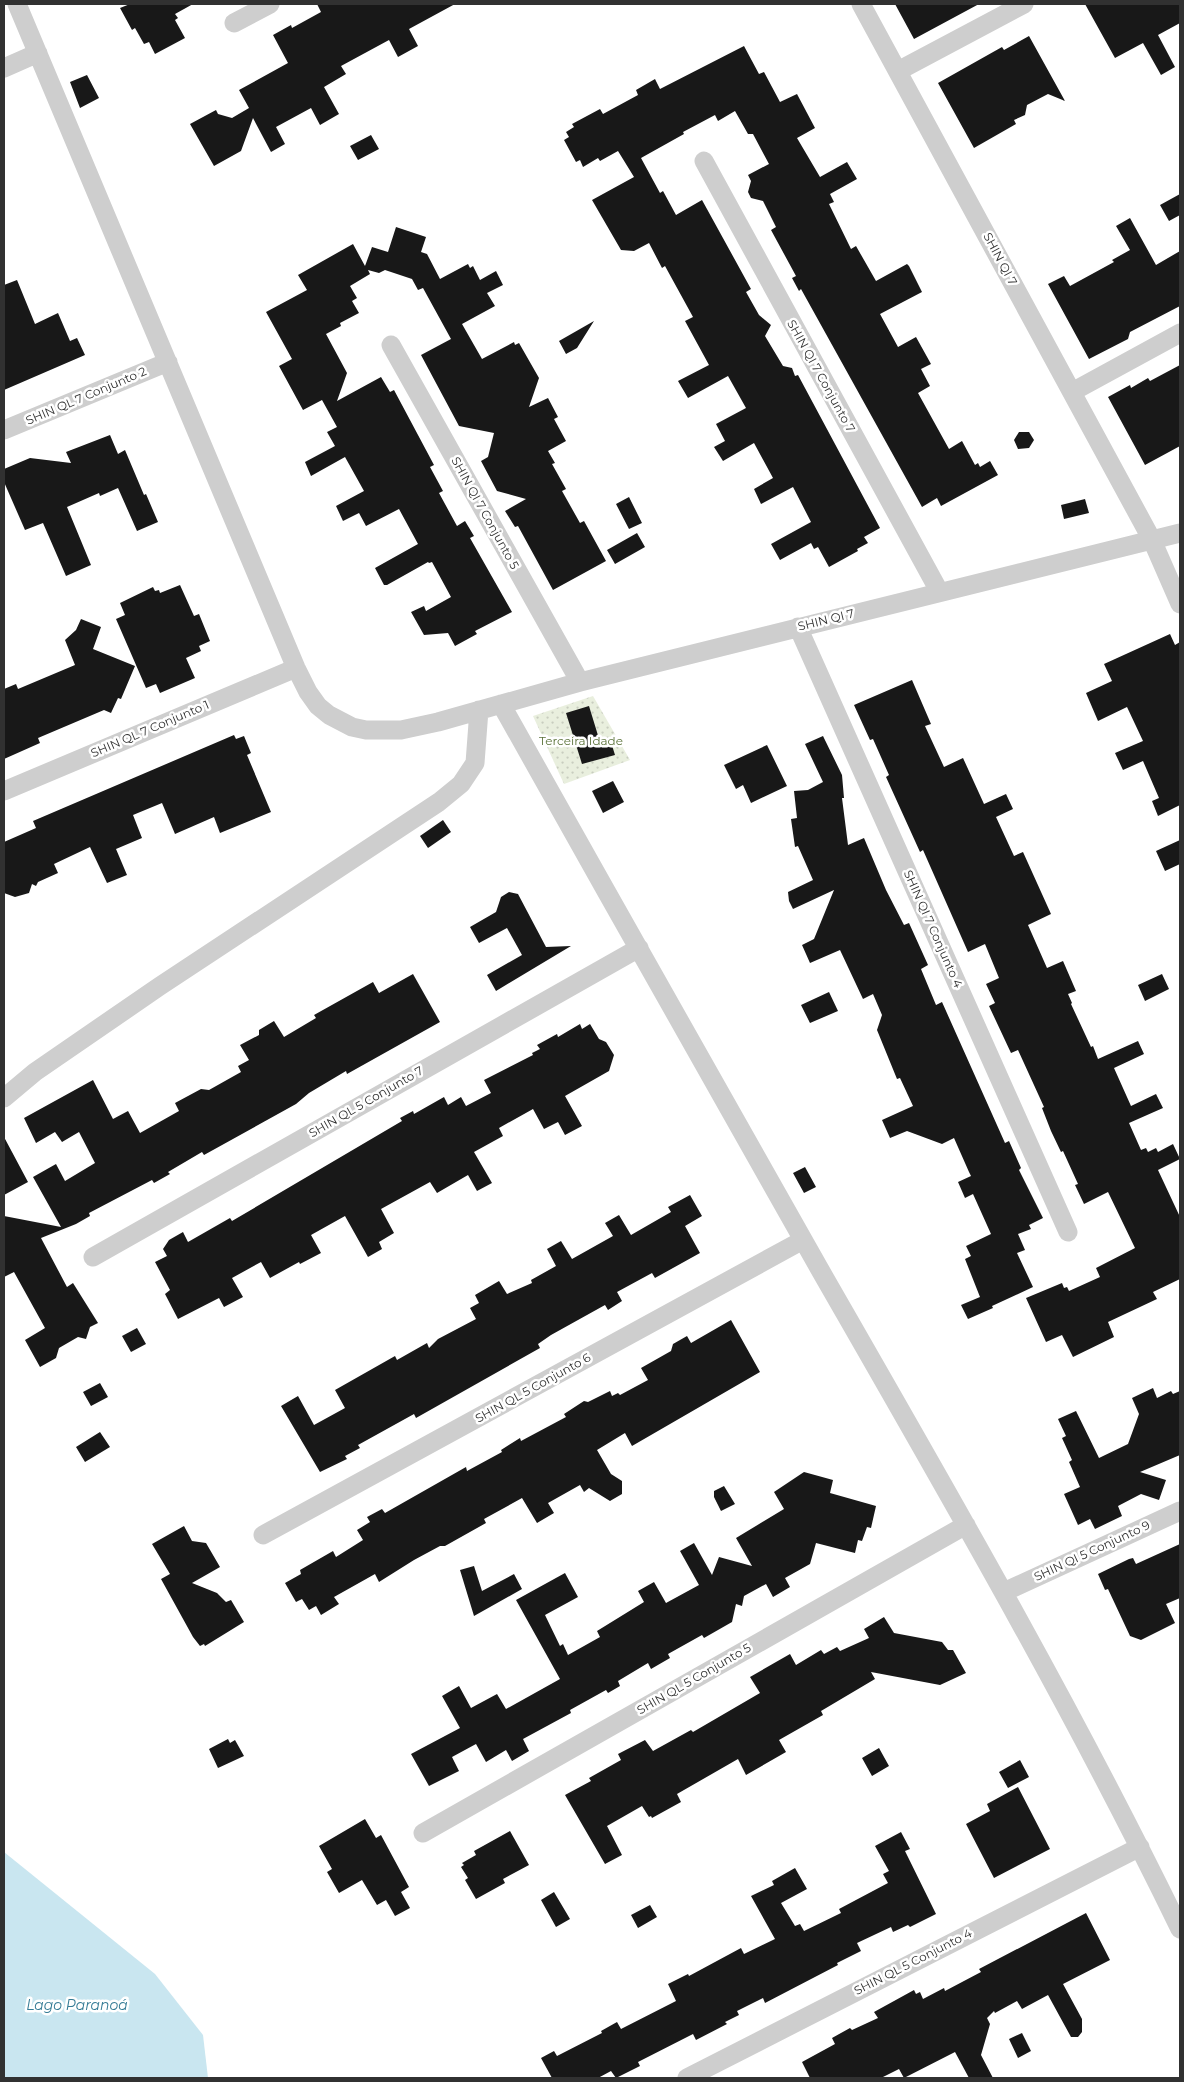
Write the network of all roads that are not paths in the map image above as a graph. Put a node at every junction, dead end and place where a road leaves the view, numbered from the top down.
1 (17, 4) edge
2 (270, 4) edge
3 (861, 4) edge
4 (1024, 4) edge
5 (234, 23) dead end
6 (38, 53) junction
7 (4, 68) edge
8 (898, 71) junction
9 (704, 161) dead end
10 (1180, 333) edge
11 (391, 345) dead end
12 (168, 362) junction
13 (1072, 392) junction
14 (4, 430) edge
15 (1180, 533) edge
16 (1152, 540) junction
17 (939, 591) junction
18 (1180, 604) edge
19 (798, 627) junction
20 (296, 668) junction
21 (580, 682) junction
22 (501, 704) junction
23 (479, 710) junction
24 (4, 791) edge
25 (639, 948) junction
26 (4, 1098) edge
27 (1068, 1232) dead end
28 (803, 1240) junction
29 (93, 1257) dead end
30 (1180, 1511) edge
31 (966, 1525) junction
32 (263, 1535) dead end
33 (1004, 1592) junction
34 (423, 1833) dead end
35 (1140, 1847) junction
36 (1180, 1929) edge
37 (687, 2078) edge

1 - 6 street, SHIN QI 7
2 - 5 street
3 - 8 street, SHIN QI 7
4 - 8 street
6 - 7 street
6 - 12 street, SHIN QI 7
8 - 13 street, SHIN QI 7
9 - 17 street, SHIN QI 7 Conjunto 7
10 - 13 street
11 - 21 street, SHIN QI 7 Conjunto 5
12 - 14 street, SHIN QL 7 Conjunto 2
12 - 20 street, SHIN QI 7
13 - 16 street, SHIN QI 7
15 - 16 street, SHIN QI 7
16 - 17 street, SHIN QI 7
16 - 18 street
17 - 19 street, SHIN QI 7
19 - 21 street, SHIN QI 7
19 - 27 street, SHIN QI 7 Conjunto 4
20 - 23 street, SHIN QI 7
20 - 24 street, SHIN QL 7 Conjunto 1
21 - 22 street, SHIN QI 7
22 - 23 street, SHIN QI 7
22 - 25 street
23 - 26 street
25 - 28 street
25 - 29 street, SHIN QL 5 Conjunto 7
28 - 31 street
28 - 32 street, SHIN QL 5 Conjunto 6
30 - 33 street, SHIN QI 5 Conjunto 9
31 - 33 street
31 - 34 street, SHIN QL 5 Conjunto 5
33 - 35 street
35 - 36 street
35 - 37 street, SHIN QL 5 Conjunto 4

